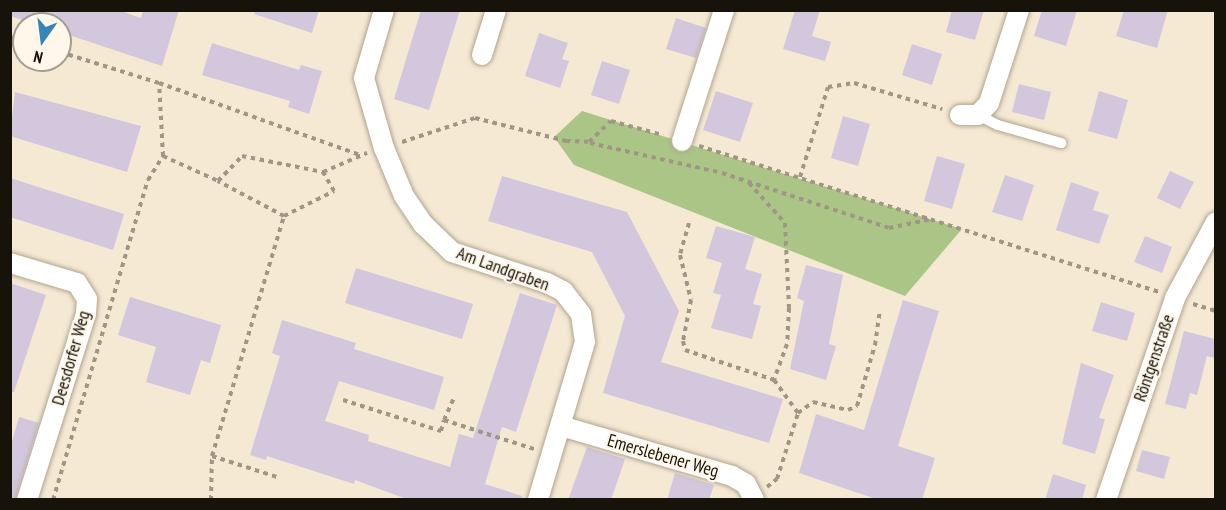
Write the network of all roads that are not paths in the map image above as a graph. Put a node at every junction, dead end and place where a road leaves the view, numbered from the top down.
1 (384, 10) edge
2 (496, 10) edge
3 (724, 10) edge
4 (1019, 10) edge
5 (482, 55) dead end
6 (969, 115) joint
7 (682, 141) road end
8 (1061, 143) dead end
9 (1215, 222) edge
10 (10, 263) edge
11 (561, 426) junction
12 (754, 498) edge
13 (27, 500) edge
14 (538, 500) edge
15 (1106, 500) edge

1 - 11 street, Am Landgraben
2 - 5 street
3 - 7 street
4 - 6 street
6 - 8 lane
9 - 15 street, Röntgenstraße
10 - 13 street, Deesdorfer Weg
11 - 12 street, Emerslebener Weg
11 - 14 street, Am Landgraben

